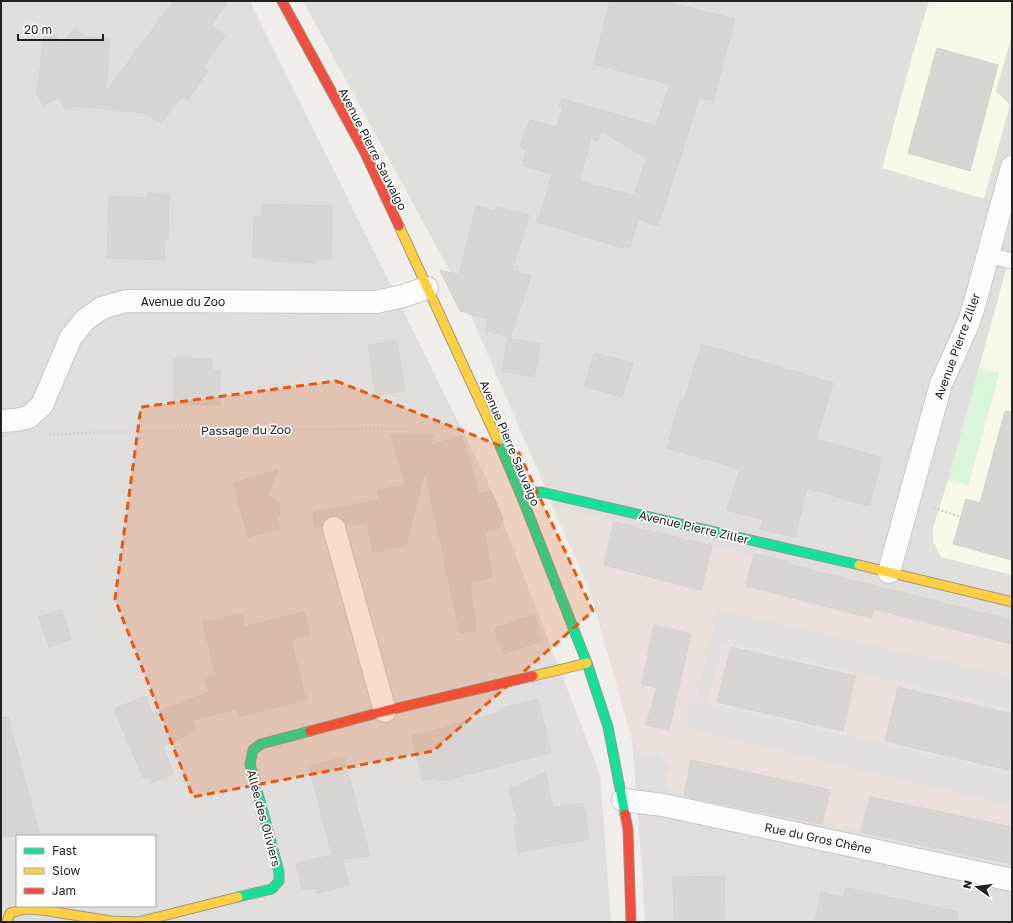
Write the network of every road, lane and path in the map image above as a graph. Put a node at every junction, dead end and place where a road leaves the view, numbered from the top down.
1 (282, 1) edge
2 (1012, 167) edge
3 (1006, 208) edge
4 (988, 255) junction
5 (1012, 261) edge
6 (427, 288) junction
7 (488, 417) junction
8 (1, 421) edge
9 (47, 435) dead end
10 (521, 495) junction
11 (928, 506) dead end
12 (961, 517) dead end
13 (334, 528) dead end
14 (899, 574) junction
15 (1012, 602) edge
16 (587, 663) junction
17 (385, 711) junction
18 (623, 800) junction
19 (1012, 880) edge
20 (7, 922) edge
21 (631, 922) edge

1 - 6 street, Avenue Pierre Sauvaigo
2 - 3 street, Avenue Pierre Ziller
3 - 4 street, Avenue Pierre Ziller
4 - 5 lane
4 - 14 street, Avenue Pierre Ziller
6 - 7 street, Avenue Pierre Sauvaigo
6 - 8 street, Avenue du Zoo
7 - 9 path, Passage du Zoo
7 - 10 street, Avenue Pierre Sauvaigo
10 - 14 street, Avenue Pierre Ziller
10 - 16 street, Avenue Pierre Sauvaigo
11 - 12 path
13 - 17 street
14 - 15 street
16 - 17 street, Allée des Oliviers
16 - 18 street, Avenue Pierre Sauvaigo
17 - 20 street, Allée des Oliviers
18 - 19 street, Rue du Gros Chêne
18 - 21 street, Avenue Pierre Sauvaigo

